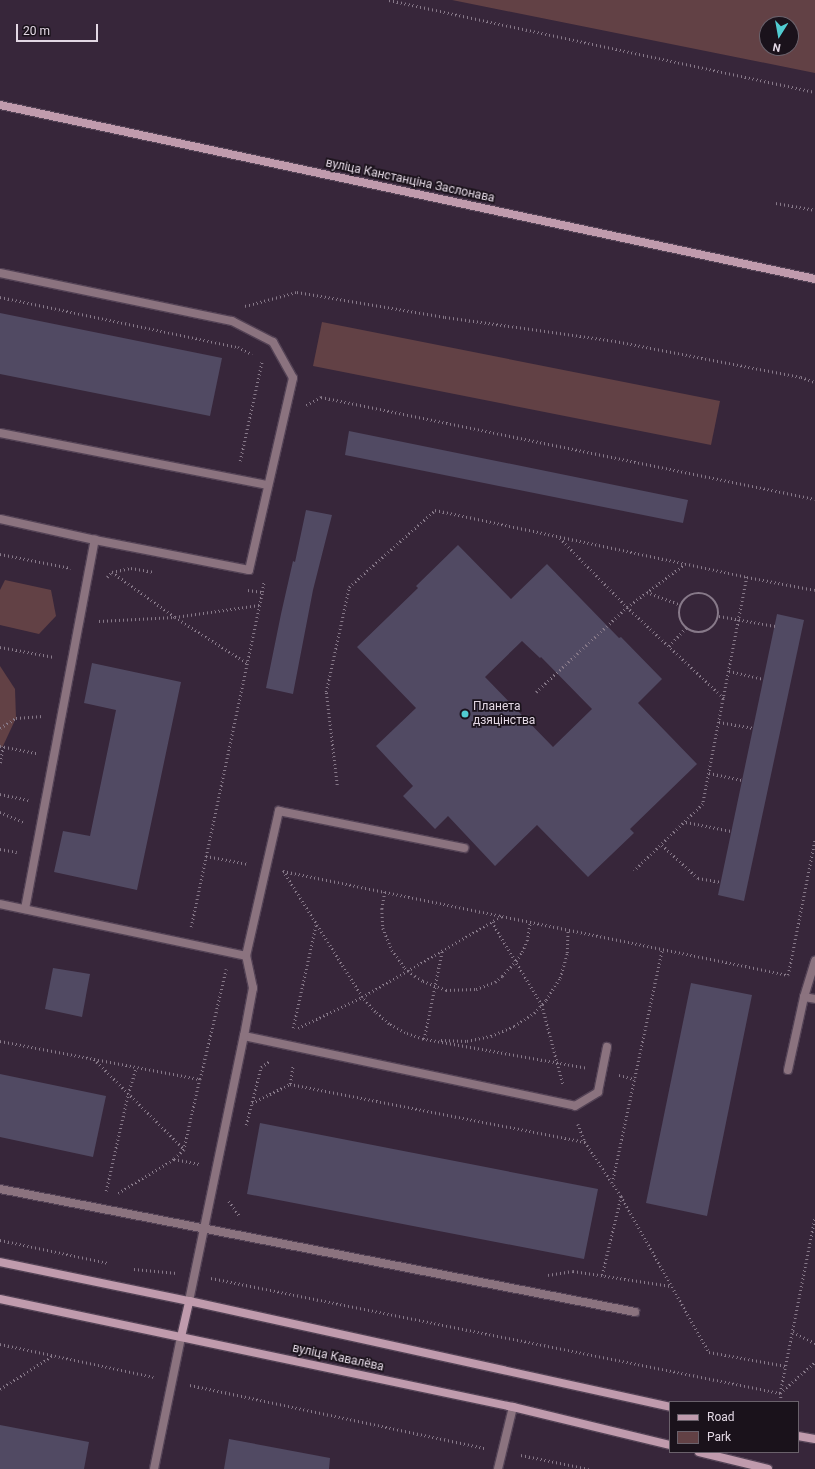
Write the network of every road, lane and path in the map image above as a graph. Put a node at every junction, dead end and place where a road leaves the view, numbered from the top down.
1 (389, 0) edge
2 (815, 92) edge
3 (0, 105) edge
4 (776, 203) dead end
5 (815, 210) edge
6 (0, 273) edge
7 (815, 279) edge
8 (0, 298) edge
9 (209, 317) junction
10 (256, 356) dead end
11 (262, 359) dead end
12 (815, 382) edge
13 (300, 408) dead end
14 (0, 433) edge
15 (239, 464) dead end
16 (268, 485) junction
17 (815, 499) edge
18 (0, 519) edge
19 (560, 537) junction
20 (95, 540) junction
21 (0, 554) edge
22 (686, 564) junction
23 (73, 568) dead end
24 (112, 572) junction
25 (154, 572) dead end
26 (265, 577) dead end
27 (748, 577) junction
28 (104, 580) dead end
29 (246, 590) dead end
30 (815, 590) edge
31 (262, 592) junction
32 (646, 592) junction
33 (259, 605) junction
34 (681, 605) junction
35 (627, 607) junction
36 (719, 616) junction
37 (175, 617) junction
38 (739, 620) junction
39 (93, 622) dead end
40 (775, 626) dead end
41 (686, 628) junction
42 (669, 646) junction
43 (0, 647) edge
44 (55, 658) dead end
45 (247, 663) junction
46 (729, 671) junction
47 (763, 679) dead end
48 (536, 692) dead end
49 (724, 699) junction
50 (44, 715) dead end
51 (719, 722) junction
52 (0, 728) edge
53 (753, 728) dead end
54 (2, 746) edge
55 (43, 754) dead end
56 (0, 763) edge
57 (709, 773) junction
58 (742, 780) dead end
59 (337, 785) dead end
60 (0, 794) edge
61 (34, 801) dead end
62 (685, 822) junction
63 (731, 831) dead end
64 (815, 839) edge
65 (662, 845) junction
66 (464, 848) dead end
67 (206, 856) junction
68 (250, 864) dead end
69 (634, 871) dead end
70 (720, 882) dead end
71 (385, 892) junction
72 (0, 904) edge
73 (24, 909) junction
74 (503, 916) junction
75 (530, 921) junction
76 (492, 922) junction
77 (316, 923) junction
78 (568, 929) junction
79 (190, 930) dead end
80 (662, 948) junction
81 (442, 951) junction
82 (246, 956) junction
83 (815, 960) edge
84 (516, 961) junction
85 (226, 967) dead end
86 (408, 970) junction
87 (435, 986) junction
88 (362, 996) junction
89 (804, 997) junction
90 (815, 999) edge
91 (542, 1005) junction
92 (244, 1036) junction
93 (423, 1039) junction
94 (0, 1042) edge
95 (607, 1047) dead end
96 (275, 1058) dead end
97 (94, 1059) junction
98 (287, 1061) dead end
99 (557, 1063) junction
100 (136, 1068) junction
101 (788, 1070) dead end
102 (602, 1072) junction
103 (200, 1079) junction
104 (634, 1079) junction
105 (290, 1084) junction
106 (128, 1094) junction
107 (252, 1103) junction
108 (571, 1105) junction
109 (244, 1132) dead end
110 (585, 1142) junction
111 (184, 1150) junction
112 (174, 1159) junction
113 (206, 1166) dead end
114 (612, 1183) junction
115 (0, 1189) edge
116 (105, 1196) dead end
117 (621, 1196) junction
118 (111, 1197) dead end
119 (227, 1199) dead end
120 (815, 1217) edge
121 (248, 1218) dead end
122 (204, 1230) junction
123 (0, 1240) edge
124 (0, 1262) edge
125 (113, 1264) dead end
126 (128, 1268) dead end
127 (194, 1275) junction
128 (602, 1275) junction
129 (542, 1276) dead end
130 (672, 1286) junction
131 (0, 1299) edge
132 (189, 1301) junction
133 (636, 1312) dead end
134 (793, 1332) junction
135 (181, 1337) junction
136 (815, 1343) edge
137 (0, 1344) edge
138 (53, 1355) junction
139 (815, 1362) edge
140 (786, 1366) junction
141 (172, 1381) junction
142 (0, 1389) edge
143 (780, 1393) junction
144 (781, 1401) edge
145 (513, 1407) junction
146 (669, 1407) edge
147 (799, 1436) edge
148 (815, 1439) edge
149 (669, 1445) edge
150 (502, 1451) junction
151 (703, 1453) edge
152 (154, 1469) edge
153 (498, 1469) edge
154 (589, 1469) edge
155 (768, 1469) edge

1 - 2 path
3 - 7 street, вуліца Канстанціна Заслонава
4 - 5 path
6 - 9 lane
8 - 10 path
9 - 12 path
9 - 16 lane
11 - 15 path
13 - 17 path
14 - 16 lane
16 - 20 lane
18 - 20 lane
19 - 22 path
19 - 35 path
19 - 59 path
20 - 73 lane
21 - 23 path
22 - 27 path
22 - 32 path
24 - 25 path
24 - 28 path
24 - 37 path
26 - 31 path
27 - 30 path
27 - 38 path
29 - 31 path
31 - 33 path
32 - 34 path
32 - 35 path
33 - 37 path
33 - 45 path
34 - 36 path
34 - 41 path
35 - 42 path
35 - 48 path
36 - 38 path
36 - 41 path
37 - 39 path
37 - 45 path
38 - 40 path
38 - 46 path
41 - 42 path
42 - 49 path
43 - 44 path
45 - 67 path
46 - 47 path
46 - 49 path
49 - 51 path
50 - 52 path
51 - 53 path
51 - 57 path
54 - 55 path
54 - 56 path
57 - 58 path
57 - 62 path
60 - 61 path
62 - 63 path
62 - 65 path
64 - 80 path
65 - 69 path
65 - 70 path
66 - 82 lane
67 - 68 path
67 - 79 path
71 - 74 path
71 - 77 path
71 - 86 path
72 - 73 lane
73 - 82 lane
74 - 75 path
74 - 76 path
75 - 78 path
75 - 84 path
76 - 81 path
76 - 84 path
77 - 88 path
77 - 88 path
78 - 80 path
78 - 91 path
80 - 104 path
81 - 86 path
81 - 87 path
82 - 92 lane
83 - 89 lane
84 - 87 path
84 - 91 path
85 - 103 path
86 - 87 path
86 - 88 path
87 - 93 path
88 - 93 path
89 - 90 lane
89 - 101 lane
91 - 93 path
91 - 99 path
92 - 108 lane
92 - 122 lane
93 - 99 path
94 - 97 path
95 - 102 lane
96 - 107 path
97 - 100 path
97 - 106 path
98 - 105 path
99 - 102 path
99 - 108 path
100 - 103 path
100 - 106 path
102 - 104 path
102 - 108 lane
103 - 111 path
104 - 114 path
105 - 107 path
105 - 110 path
106 - 111 path
106 - 116 path
107 - 109 path
108 - 110 path
110 - 114 path
111 - 112 path
112 - 113 path
112 - 118 path
114 - 117 path
115 - 122 lane
117 - 128 path
117 - 130 path
119 - 121 path
120 - 134 path
122 - 127 lane
122 - 133 lane
123 - 125 path
124 - 132 street, вуліца Кавалёва
126 - 127 path
127 - 132 lane
127 - 143 path
128 - 129 path
128 - 130 path
130 - 140 path
131 - 135 street, вуліца Кавалёва
132 - 135 street
132 - 146 street, вуліца Кавалёва
134 - 136 path
134 - 140 path
135 - 141 lane
135 - 145 street, вуліца Кавалёва
137 - 138 path
138 - 141 path
138 - 142 path
139 - 143 path
140 - 143 path
141 - 150 path
141 - 152 lane
143 - 144 path
145 - 149 street, вуліца Кавалёва
145 - 150 lane
147 - 148 street
150 - 153 lane
150 - 154 path
151 - 155 street

